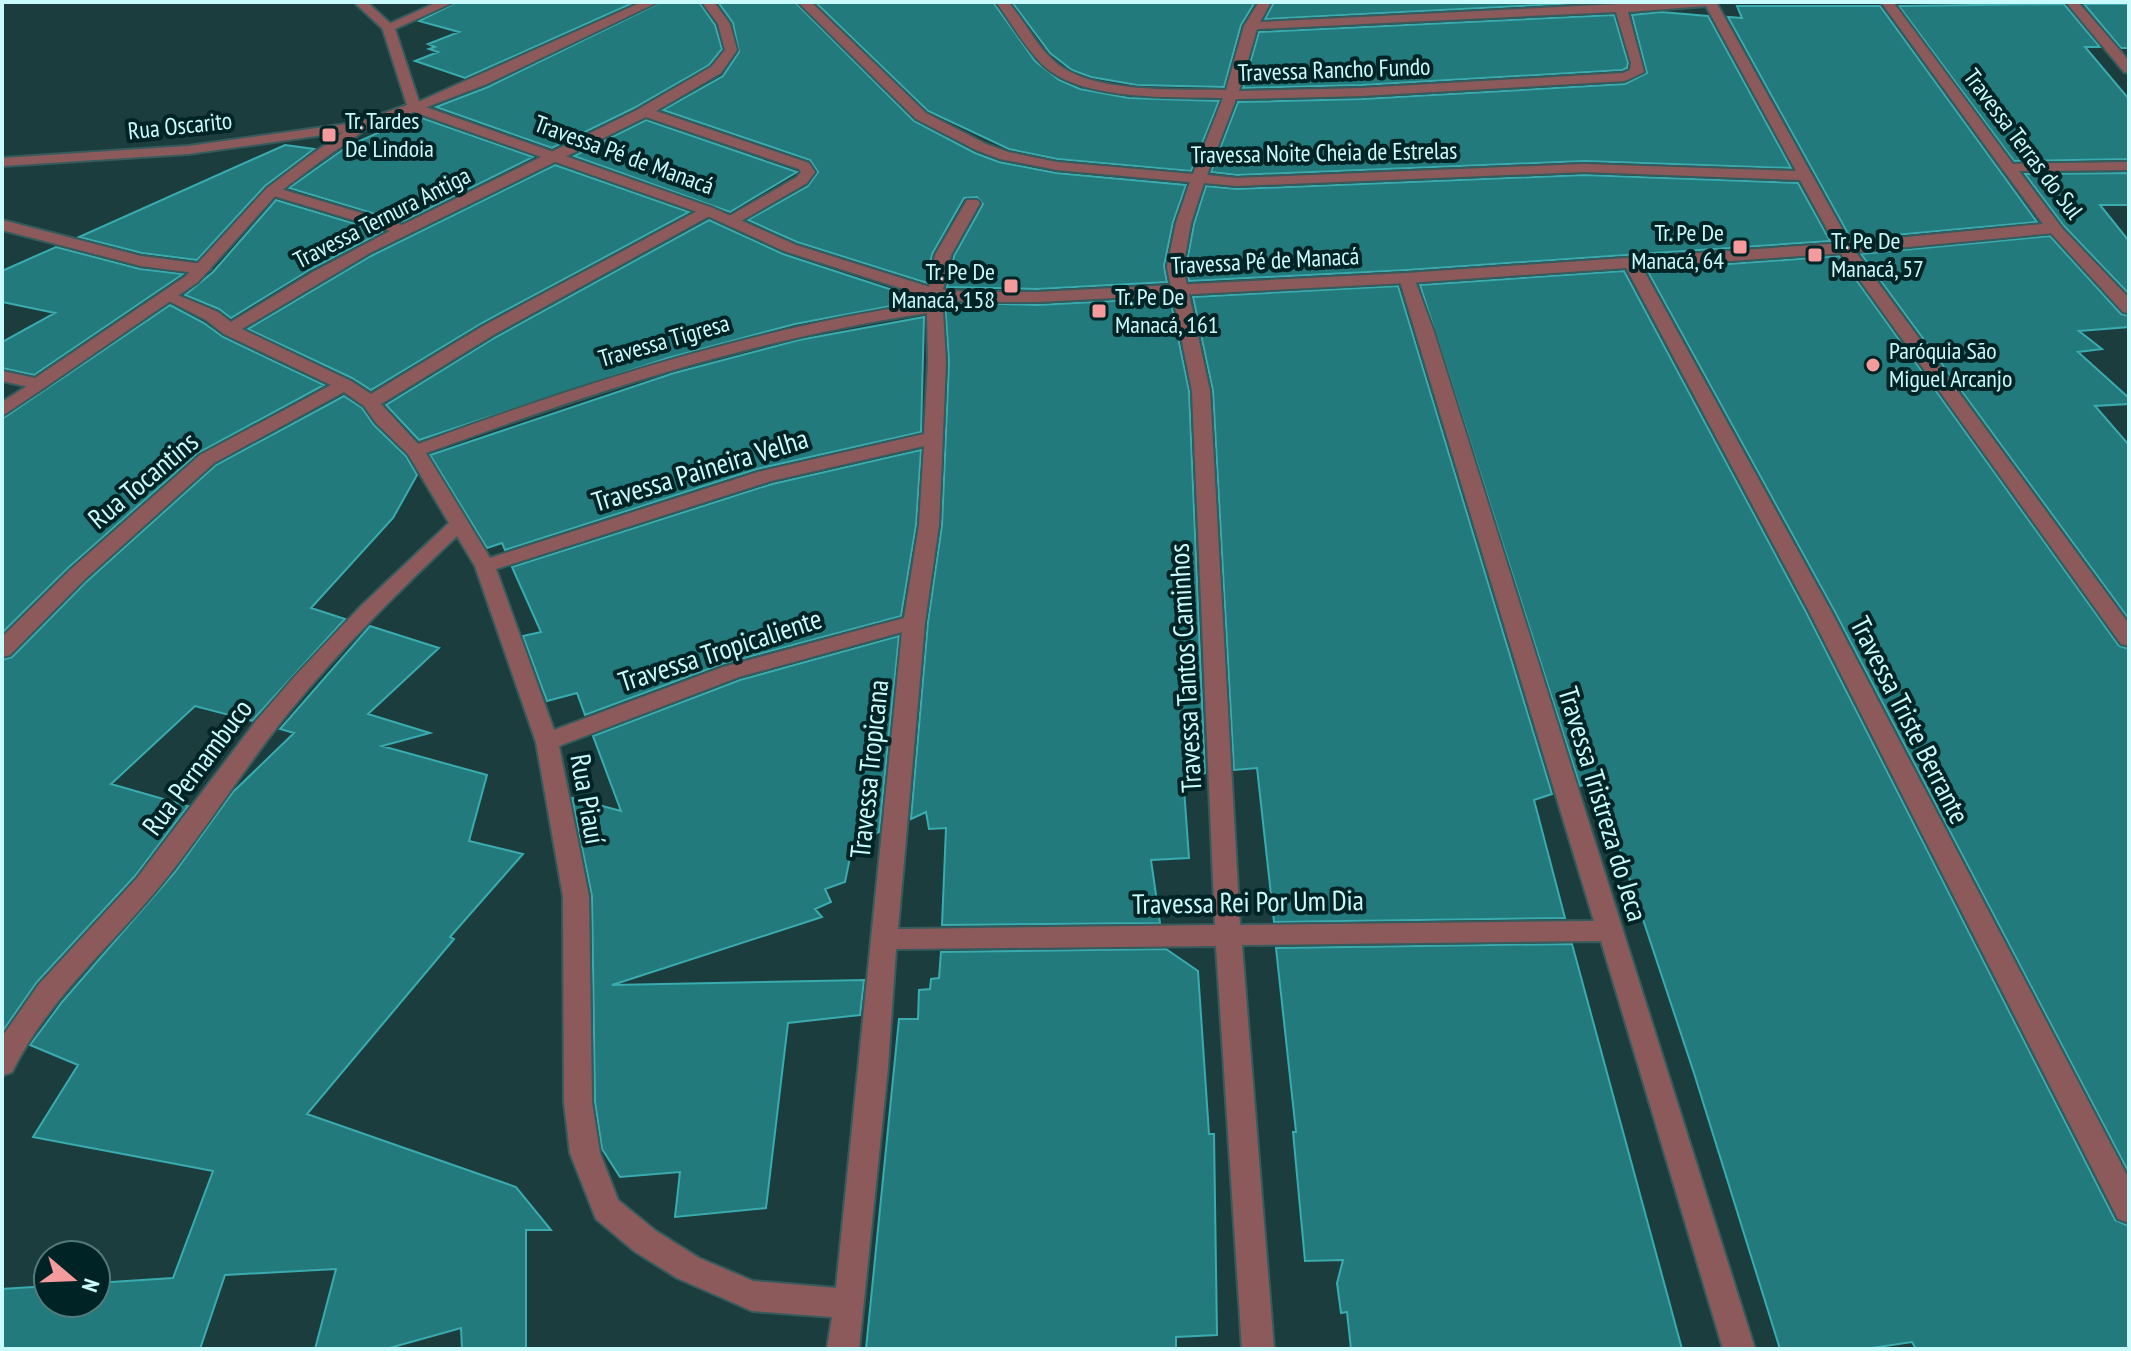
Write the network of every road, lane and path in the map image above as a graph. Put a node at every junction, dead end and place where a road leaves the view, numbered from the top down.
1 (360, 2) edge
2 (448, 2) edge
3 (652, 2) edge
4 (708, 2) edge
5 (804, 2) edge
6 (1002, 2) edge
7 (1265, 2) edge
8 (1709, 2) edge
9 (1887, 2) edge
10 (2072, 2) edge
11 (1659, 4) edge
12 (1621, 10) junction
13 (1250, 26) junction
14 (388, 27) junction
15 (2129, 69) edge
16 (1230, 96) junction
17 (414, 107) junction
18 (642, 111) junction
19 (361, 126) junction
20 (560, 156) junction
21 (2, 162) edge
22 (2129, 166) edge
23 (2008, 167) junction
24 (1806, 176) junction
25 (1197, 180) junction
26 (272, 191) junction
27 (972, 203) dead end
28 (708, 211) junction
29 (731, 221) junction
30 (2, 225) edge
31 (2054, 228) junction
32 (404, 230) junction
33 (1845, 248) junction
34 (1631, 262) junction
35 (203, 269) junction
36 (1407, 278) junction
37 (1179, 289) junction
38 (169, 297) junction
39 (934, 300) junction
40 (2129, 308) edge
41 (230, 330) junction
42 (2, 376) edge
43 (38, 384) junction
44 (345, 385) junction
45 (371, 402) junction
46 (2, 411) edge
47 (935, 438) junction
48 (415, 451) junction
49 (461, 522) junction
50 (485, 566) junction
51 (914, 622) junction
52 (2129, 639) edge
53 (2, 650) edge
54 (547, 742) junction
55 (1611, 931) junction
56 (1228, 934) junction
57 (886, 939) junction
58 (2, 1064) edge
59 (2129, 1209) edge
60 (850, 1304) junction
61 (843, 1349) edge
62 (1258, 1349) edge
63 (1739, 1349) edge

1 - 14 street
2 - 14 street
3 - 17 street
4 - 18 street, Travessa Ternura Antiga
5 - 25 street, Travessa Noite Cheia de Estrelas
6 - 16 street, Travessa Rancho Fundo
7 - 13 street, Travessa Tantos Caminhos
8 - 11 street
8 - 24 street
9 - 23 street, Travessa Terras do Sul
10 - 15 street
11 - 12 street
12 - 13 street
12 - 16 street, Travessa Rancho Fundo
13 - 16 street, Travessa Tantos Caminhos
14 - 17 street
16 - 25 street, Travessa Tantos Caminhos
17 - 19 street
17 - 20 street, Travessa Pé de Manacá
18 - 20 street, Travessa Ternura Antiga
18 - 29 street
19 - 21 street, Rua Oscarito
19 - 26 street
20 - 28 street, Travessa Pé de Manacá
20 - 32 street, Travessa Ternura Antiga
22 - 23 street
23 - 31 street, Travessa Terras do Sul
24 - 25 street, Travessa Noite Cheia de Estrelas
24 - 33 street
25 - 37 street, Travessa Tantos Caminhos
26 - 32 street
26 - 35 street
27 - 39 street, Travessa Tropicana
28 - 29 street, Travessa Pé de Manacá
28 - 45 street
29 - 39 street, Travessa Pé de Manacá
30 - 35 street
31 - 33 street, Travessa Pé de Manacá
31 - 40 street, Travessa Terras do Sul
32 - 41 street, Travessa Ternura Antiga
33 - 34 street, Travessa Pé de Manacá
33 - 52 street
34 - 36 street, Travessa Pé de Manacá
34 - 59 street, Travessa Triste Berrante
35 - 38 street
36 - 37 street, Travessa Pé de Manacá
36 - 55 street, Travessa Tristreza do Jeca
37 - 39 street, Travessa Pé de Manacá
37 - 56 street, Travessa Tantos Caminhos
38 - 41 street, Rua Piauí
38 - 43 street
39 - 47 street, Travessa Tropicana
39 - 48 street, Travessa Tigresa
41 - 44 street, Rua Piauí
42 - 43 street
43 - 46 street
44 - 45 street, Rua Piauí
44 - 53 street, Rua Tocantins
45 - 48 street, Rua Piauí
47 - 50 street, Travessa Paineira Velha
47 - 51 street, Travessa Tropicana
48 - 49 street, Rua Piauí
49 - 50 street, Rua Piauí
49 - 58 street, Rua Pernambuco
50 - 54 street, Rua Piauí
51 - 54 street, Travessa Tropicaliente
51 - 57 street, Travessa Tropicana
54 - 60 street, Rua Piauí
55 - 56 street, Travessa Rei Por Um Dia
55 - 63 street, Travessa Tristreza do Jeca
56 - 57 street, Travessa Rei Por Um Dia
56 - 62 street, Travessa Tantos Caminhos
57 - 60 street, Travessa Tropicana
60 - 61 street, Travessa Tropicana

